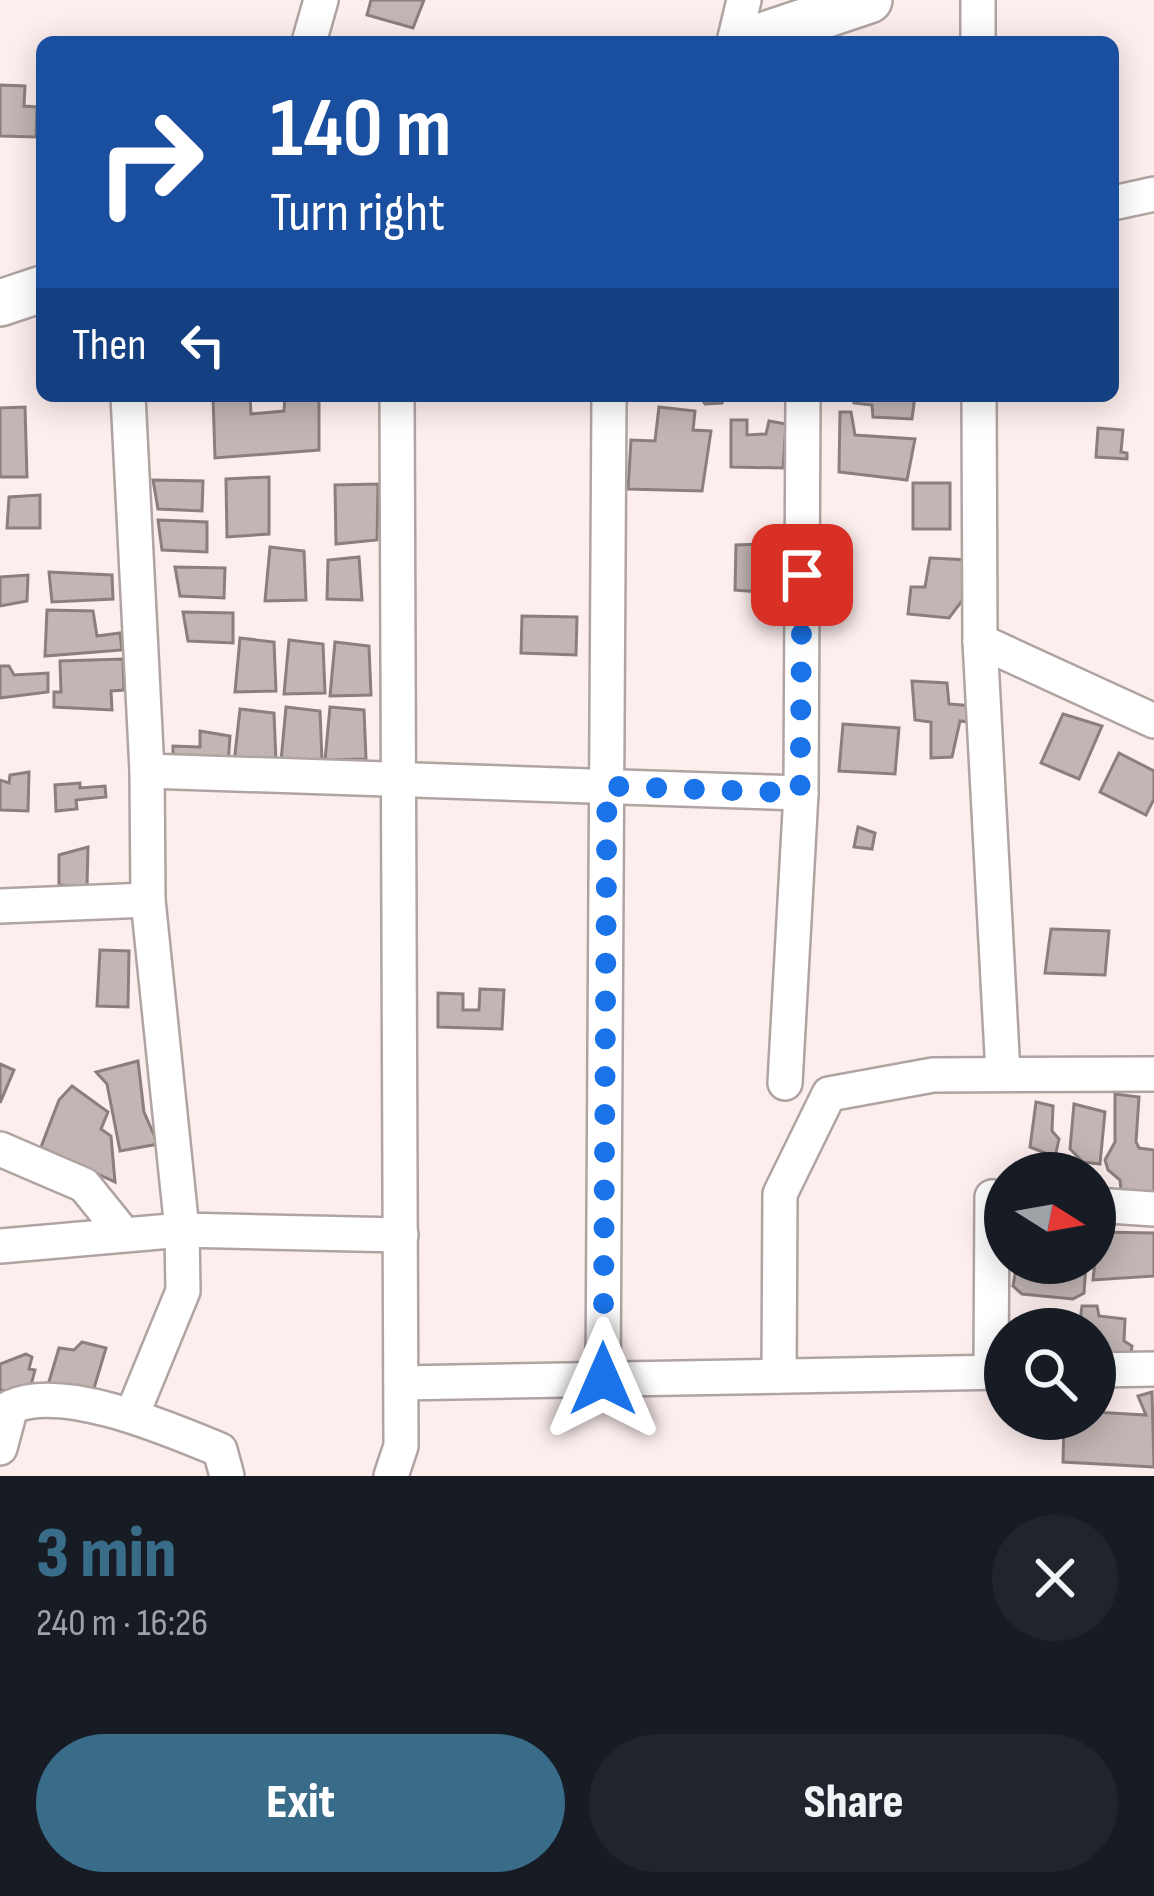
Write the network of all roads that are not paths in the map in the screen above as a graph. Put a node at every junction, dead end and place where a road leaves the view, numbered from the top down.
1 (321, 0) edge
2 (744, 0) edge
3 (869, 0) edge
4 (978, 0) edge
5 (792, 33) edge
6 (311, 36) edge
7 (735, 36) edge
8 (978, 36) edge
9 (1154, 194) edge
10 (1119, 202) edge
11 (36, 291) edge
12 (0, 303) edge
13 (128, 402) edge
14 (397, 402) edge
15 (609, 402) edge
16 (802, 402) edge
17 (979, 402) edge
18 (980, 641) junction
19 (1154, 721) edge
20 (147, 771) junction
21 (398, 779) junction
22 (607, 786) junction
23 (800, 793) junction
24 (148, 900) junction
25 (0, 906) edge
26 (1154, 1074) edge
27 (1003, 1075) junction
28 (785, 1083) dead end
29 (0, 1149) edge
30 (1116, 1206) edge
31 (1154, 1209) edge
32 (182, 1230) junction
33 (122, 1232) junction
34 (400, 1235) junction
35 (0, 1246) edge
36 (1154, 1369) edge
37 (1116, 1370) edge
38 (984, 1372) edge
39 (779, 1376) junction
40 (603, 1379) junction
41 (401, 1382) junction
42 (132, 1414) junction
43 (0, 1448) edge
44 (402, 1472) edge
45 (227, 1476) edge

1 - 6 street
2 - 7 street
3 - 5 main road
4 - 8 street
9 - 10 street
11 - 12 main road
13 - 20 street
14 - 21 street
15 - 22 street
16 - 23 street
17 - 18 street
18 - 19 street
18 - 27 street
20 - 21 street
20 - 24 street
21 - 22 street
21 - 34 street
22 - 23 street
22 - 40 street
23 - 28 street
24 - 25 street
24 - 32 street
26 - 27 street
27 - 39 street
29 - 33 street
30 - 31 street
32 - 33 street
32 - 34 street
32 - 42 street
33 - 35 street
34 - 41 street
36 - 37 street
38 - 39 street
39 - 40 street
40 - 41 street
41 - 44 street
42 - 43 street
42 - 45 street

